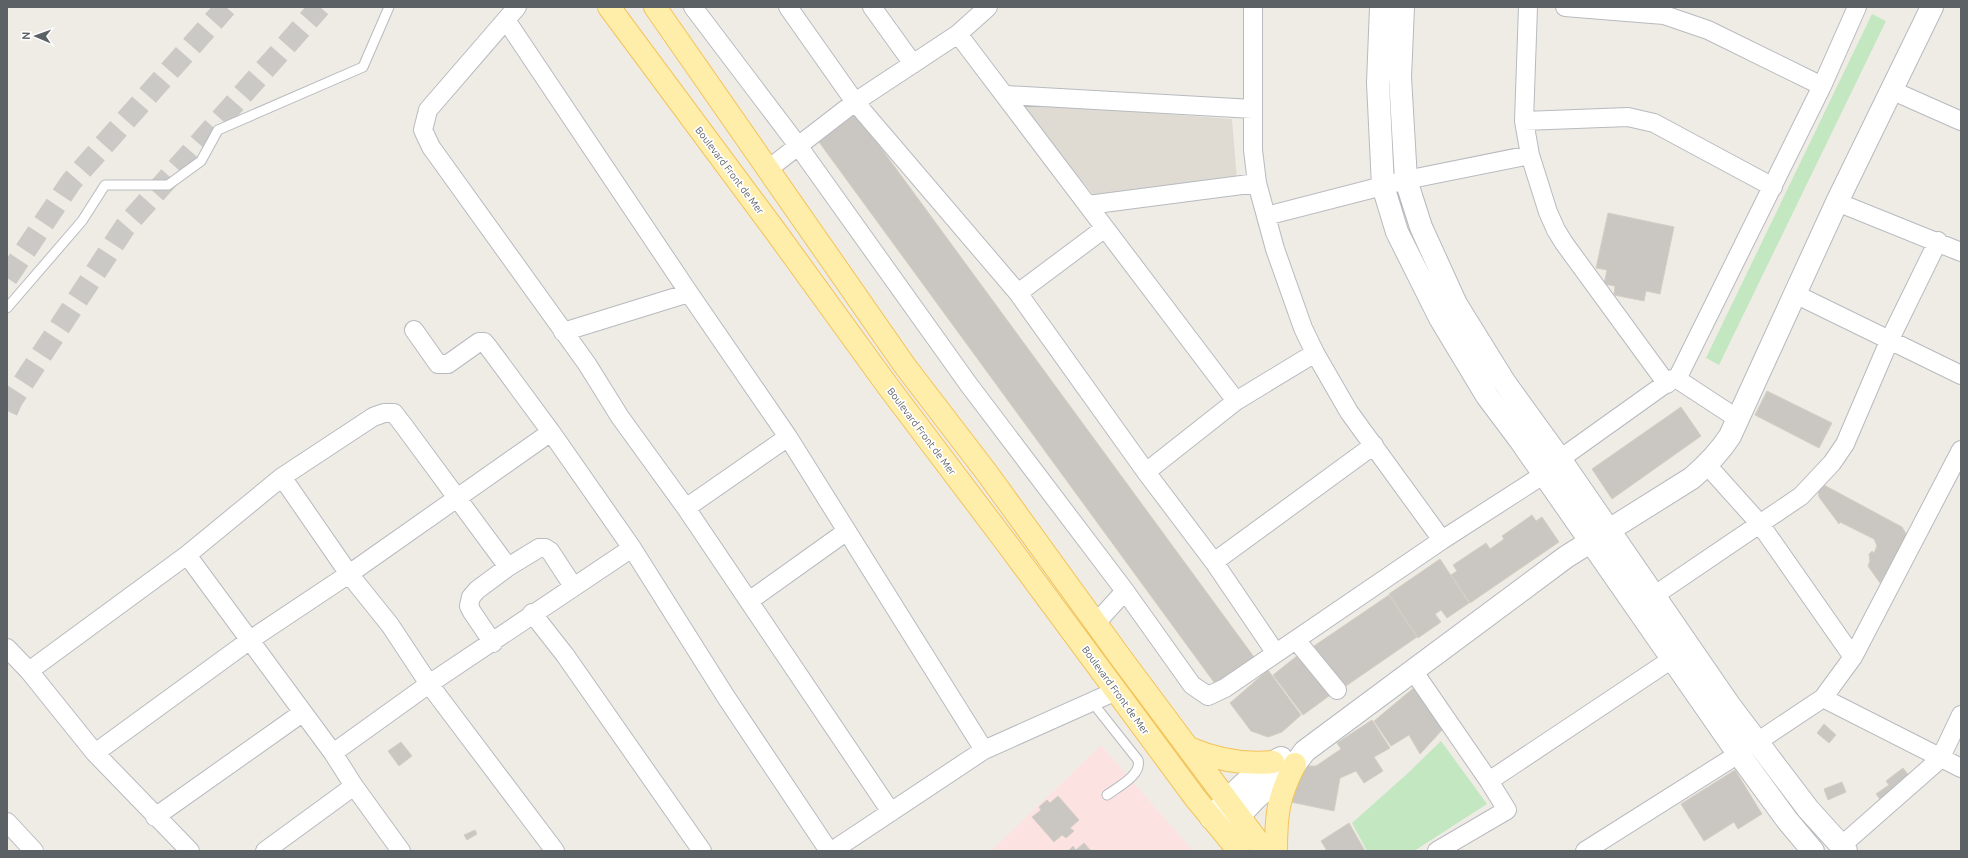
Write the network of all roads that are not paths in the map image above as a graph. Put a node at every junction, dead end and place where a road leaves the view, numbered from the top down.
1 (389, 7) edge
2 (609, 7) edge
3 (654, 7) edge
4 (694, 7) edge
5 (788, 7) edge
6 (872, 7) edge
7 (988, 7) edge
8 (1253, 7) edge
9 (1381, 7) edge
10 (1404, 7) edge
11 (1528, 7) edge
12 (1565, 7) edge
13 (1857, 7) edge
14 (1932, 7) edge
15 (511, 14) edge
16 (958, 34) junction
17 (913, 64) junction
18 (1822, 86) junction
19 (1891, 90) junction
20 (1006, 96) junction
21 (855, 102) junction
22 (1253, 109) junction
23 (1524, 121) junction
24 (1961, 121) edge
25 (799, 147) junction
26 (1530, 155) junction
27 (768, 170) junction
28 (1406, 180) junction
29 (1257, 183) junction
30 (1383, 186) junction
31 (1773, 187) junction
32 (1837, 202) junction
33 (1088, 205) junction
34 (1266, 216) junction
35 (1105, 228) junction
36 (1938, 241) junction
37 (1961, 252) edge
38 (689, 293) junction
39 (1018, 293) junction
40 (1795, 294) junction
41 (7, 308) edge
42 (414, 330) dead end
43 (563, 332) junction
44 (1890, 339) junction
45 (1315, 354) junction
46 (1961, 375) edge
47 (1672, 381) junction
48 (1236, 401) junction
49 (1738, 419) junction
50 (551, 432) junction
51 (788, 437) junction
52 (1374, 445) junction
53 (1961, 450) edge
54 (1560, 459) junction
55 (1707, 465) junction
56 (1146, 472) junction
57 (1543, 475) junction
58 (282, 477) junction
59 (457, 498) junction
60 (686, 508) junction
61 (1760, 524) junction
62 (1608, 530) junction
63 (847, 531) junction
64 (1442, 540) junction
65 (1589, 541) junction
66 (632, 548) junction
67 (187, 555) junction
68 (1214, 562) junction
69 (508, 567) junction
70 (349, 574) junction
71 (573, 586) junction
72 (1125, 591) junction
73 (1655, 595) junction
74 (749, 601) junction
75 (532, 613) junction
76 (1096, 623) junction
77 (250, 640) junction
78 (1296, 640) junction
79 (493, 643) junction
80 (7, 648) edge
81 (1275, 652) junction
82 (1853, 657) junction
83 (1672, 659) junction
84 (29, 671) junction
85 (1414, 672) junction
86 (429, 684) junction
87 (1337, 690) dead end
88 (1116, 691) junction
89 (1823, 698) junction
90 (1092, 702) junction
91 (302, 713) junction
92 (1961, 715) edge
93 (1189, 748) junction
94 (1749, 748) junction
95 (984, 750) junction
96 (95, 753) junction
97 (333, 753) junction
98 (1300, 758) junction
99 (1940, 759) junction
100 (1273, 762) junction
101 (1961, 768) edge
102 (1489, 781) junction
103 (354, 786) junction
104 (1107, 795) dead end
105 (1232, 808) junction
106 (891, 812) junction
107 (155, 817) junction
108 (7, 822) edge
109 (1217, 825) junction
110 (1843, 848) edge
111 (1257, 849) edge
112 (34, 851) edge
113 (190, 851) edge
114 (266, 851) edge
115 (401, 851) edge
116 (554, 851) edge
117 (702, 851) edge
118 (830, 851) edge
119 (1437, 851) edge
120 (1585, 851) edge
121 (1813, 851) edge

1 - 41 lane
2 - 88 main road, Boulevard Front de Mer
3 - 27 main road
4 - 25 street
5 - 21 street
6 - 17 street
7 - 16 street
8 - 22 street
9 - 30 main road
10 - 28 main road
11 - 23 street
12 - 18 street
13 - 18 street
14 - 19 main road
15 - 38 street
15 - 43 street
16 - 17 street
16 - 20 street
17 - 21 street
18 - 31 street
19 - 24 street
19 - 32 main road
20 - 22 street
20 - 33 street
21 - 25 street
21 - 39 street
22 - 29 street
23 - 26 street
23 - 31 street
25 - 27 street
25 - 72 street
26 - 28 street
26 - 47 street
27 - 76 main road
28 - 30 street
28 - 54 main road
29 - 33 street
29 - 34 street
30 - 34 street
30 - 57 main road
31 - 47 street
32 - 36 street
32 - 40 main road
33 - 35 street
34 - 45 street
35 - 39 street
35 - 48 street
36 - 37 street
36 - 44 street
38 - 43 street
38 - 51 street
39 - 56 street
40 - 44 street
40 - 49 main road
42 - 50 street
43 - 60 street
44 - 46 street
44 - 61 street
45 - 48 street
45 - 52 street
47 - 49 street
47 - 54 street
48 - 56 street
49 - 55 main road
50 - 59 street
50 - 66 street
51 - 60 street
51 - 63 street
52 - 64 street
52 - 68 street
53 - 82 street
54 - 57 street
54 - 62 main road
55 - 61 street
55 - 62 main road
56 - 68 street
57 - 64 street
57 - 65 main road
58 - 59 street
58 - 67 street
58 - 70 street
59 - 69 street
59 - 70 street
60 - 74 street
61 - 73 street
61 - 82 street
62 - 65 main road
62 - 73 main road
63 - 74 street
63 - 95 street
64 - 78 street
65 - 83 main road
65 - 85 main road
66 - 71 street
66 - 118 street
67 - 77 street
67 - 84 street
68 - 81 street
69 - 71 street
69 - 79 street
70 - 77 street
70 - 86 street
71 - 75 street
72 - 76 street
72 - 81 street
73 - 94 main road
74 - 106 street
75 - 79 street
75 - 117 street
76 - 93 main road
77 - 91 street
77 - 96 street
78 - 81 street
78 - 87 street
79 - 86 street
80 - 84 street
82 - 89 street
83 - 94 main road
83 - 102 street
84 - 96 street
85 - 98 main road
85 - 102 street
86 - 97 street
86 - 116 street
88 - 90 street
88 - 109 main road, Boulevard Front de Mer
89 - 94 street
89 - 99 street
90 - 95 street
90 - 104 lane
91 - 97 street
91 - 107 street
92 - 99 street
93 - 100 main road
93 - 105 main road
94 - 110 main road
94 - 120 street
94 - 121 main road
95 - 106 street
96 - 107 street
97 - 103 street
98 - 100 main road
98 - 105 main road
98 - 111 main road
99 - 101 street
99 - 110 street
100 - 105 main road
102 - 119 street
103 - 114 street
103 - 115 street
105 - 109 main road
105 - 111 main road
106 - 118 street
107 - 113 street
108 - 112 street
109 - 111 main road, Boulevard Front de Mer

